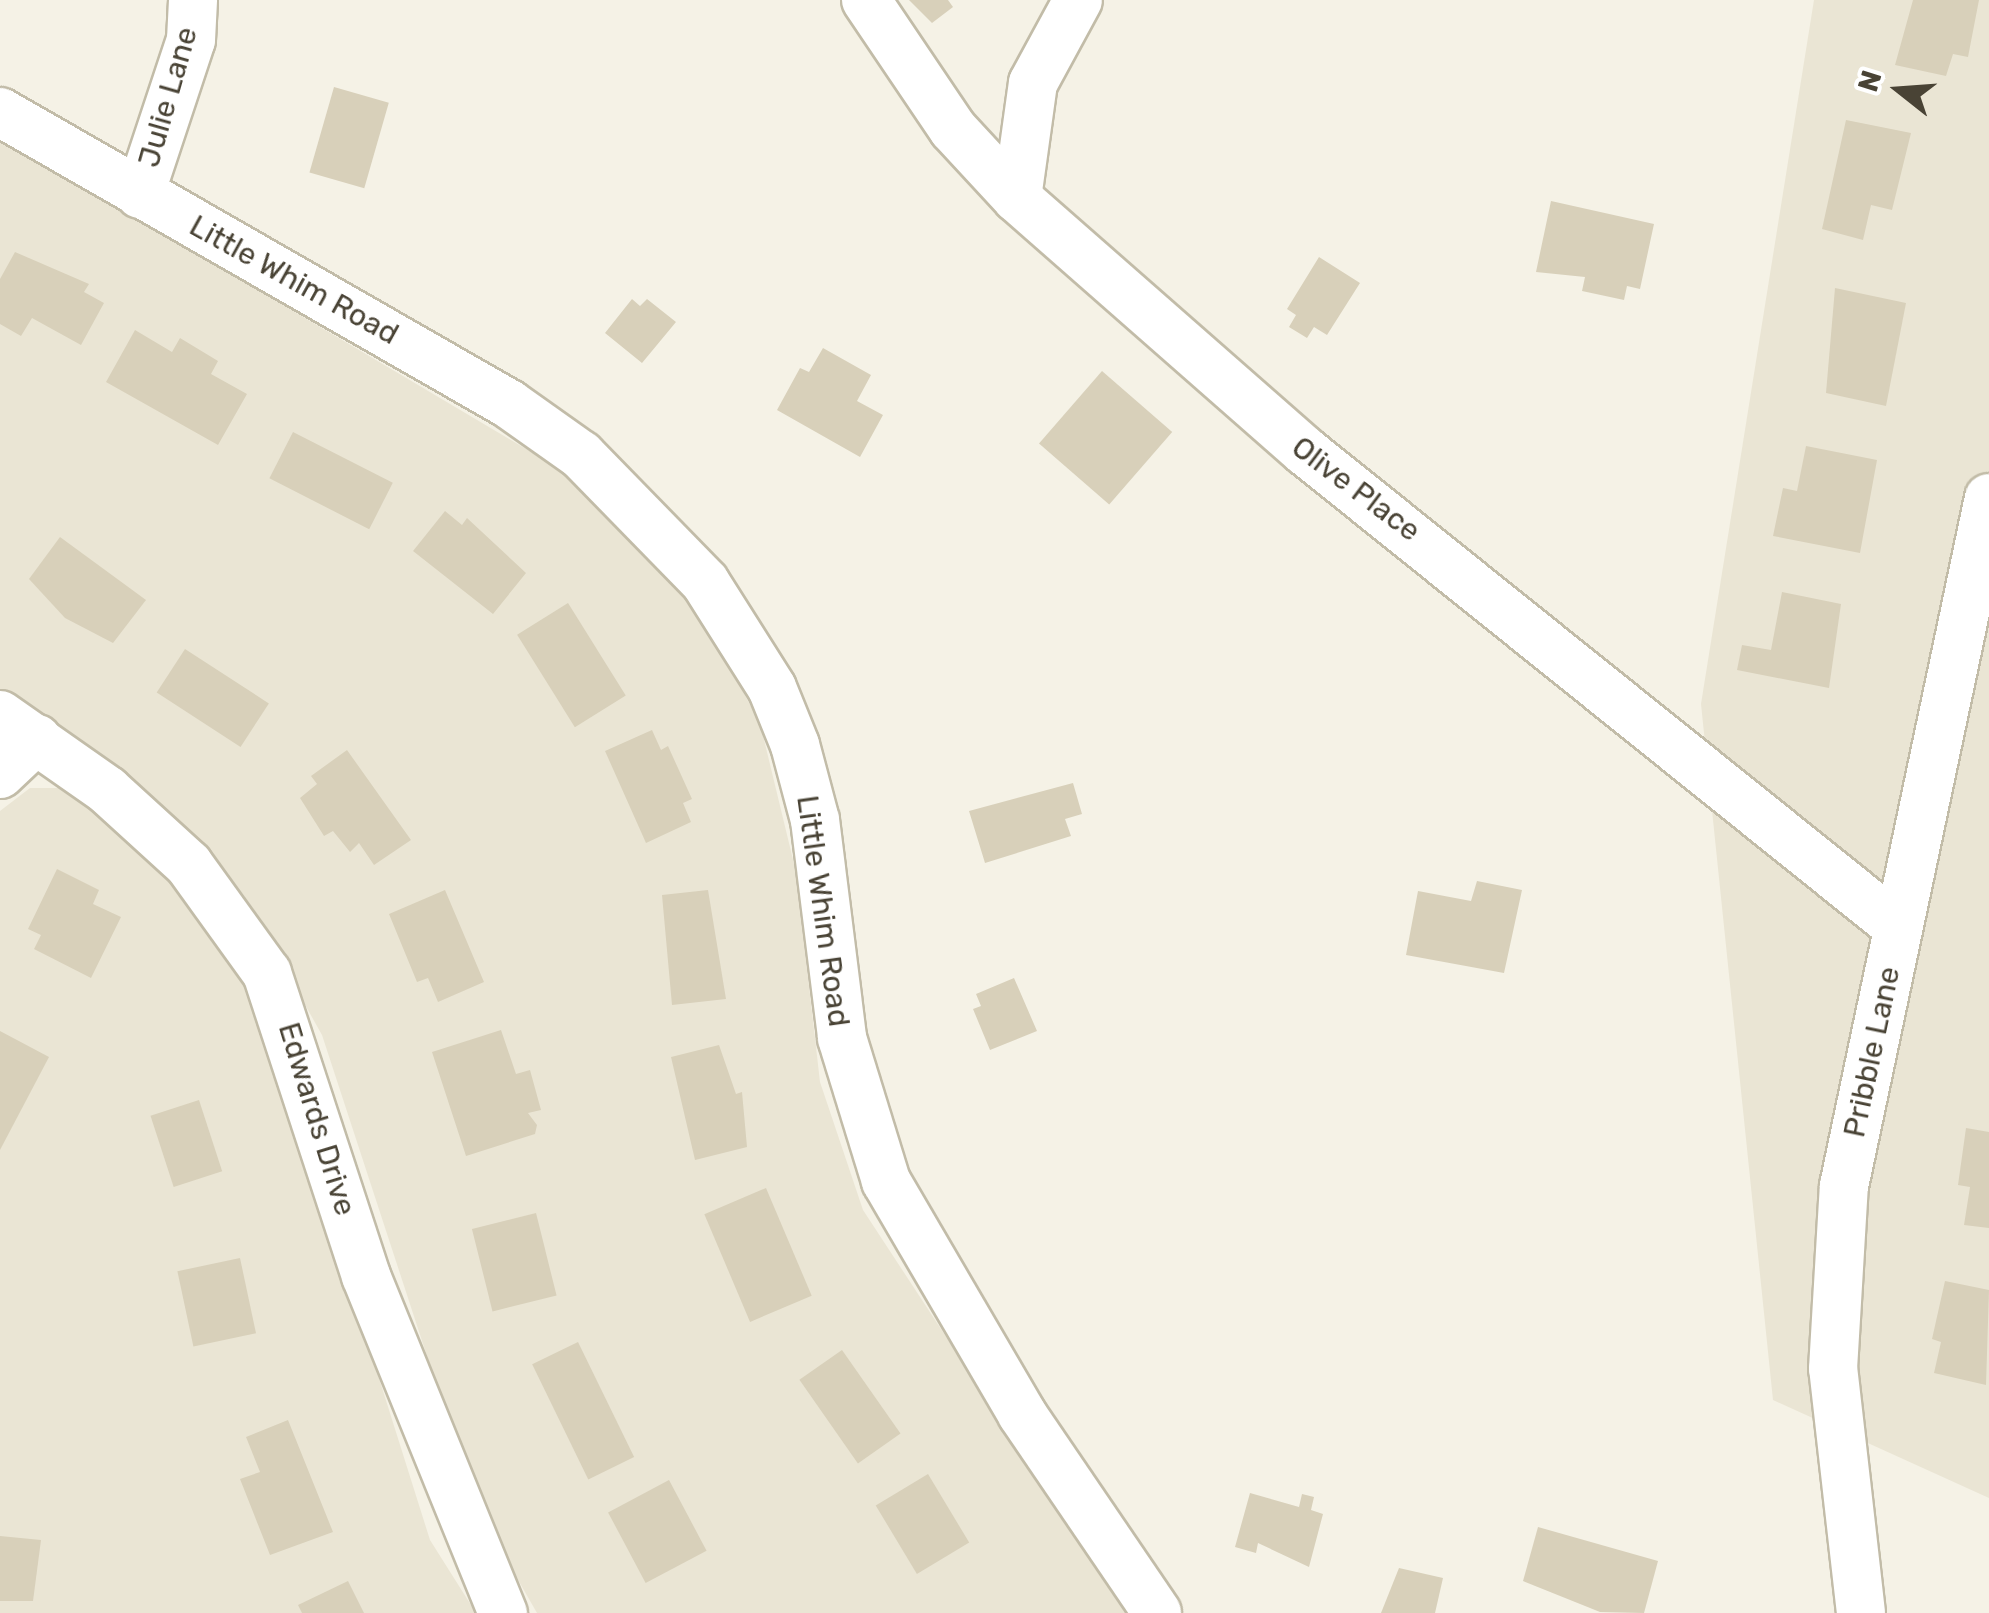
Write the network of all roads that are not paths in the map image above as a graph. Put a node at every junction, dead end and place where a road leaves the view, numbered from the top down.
1 (193, 0) edge
2 (866, 0) edge
3 (1078, 0) edge
4 (0, 112) edge
5 (140, 194) junction
6 (1017, 198) junction
7 (1989, 498) edge
8 (18, 727) edge
9 (0, 774) edge
10 (1898, 926) junction
11 (504, 1613) edge
12 (1158, 1613) edge
13 (1861, 1613) edge

1 - 5 street, Julie Lane
2 - 6 street, Olive Place
3 - 6 street
4 - 5 street, Little Whim Road
5 - 12 street, Little Whim Road
6 - 10 street, Olive Place
7 - 10 street, Pribble Lane
8 - 9 street
8 - 11 street, Edwards Drive
10 - 13 street, Pribble Lane

